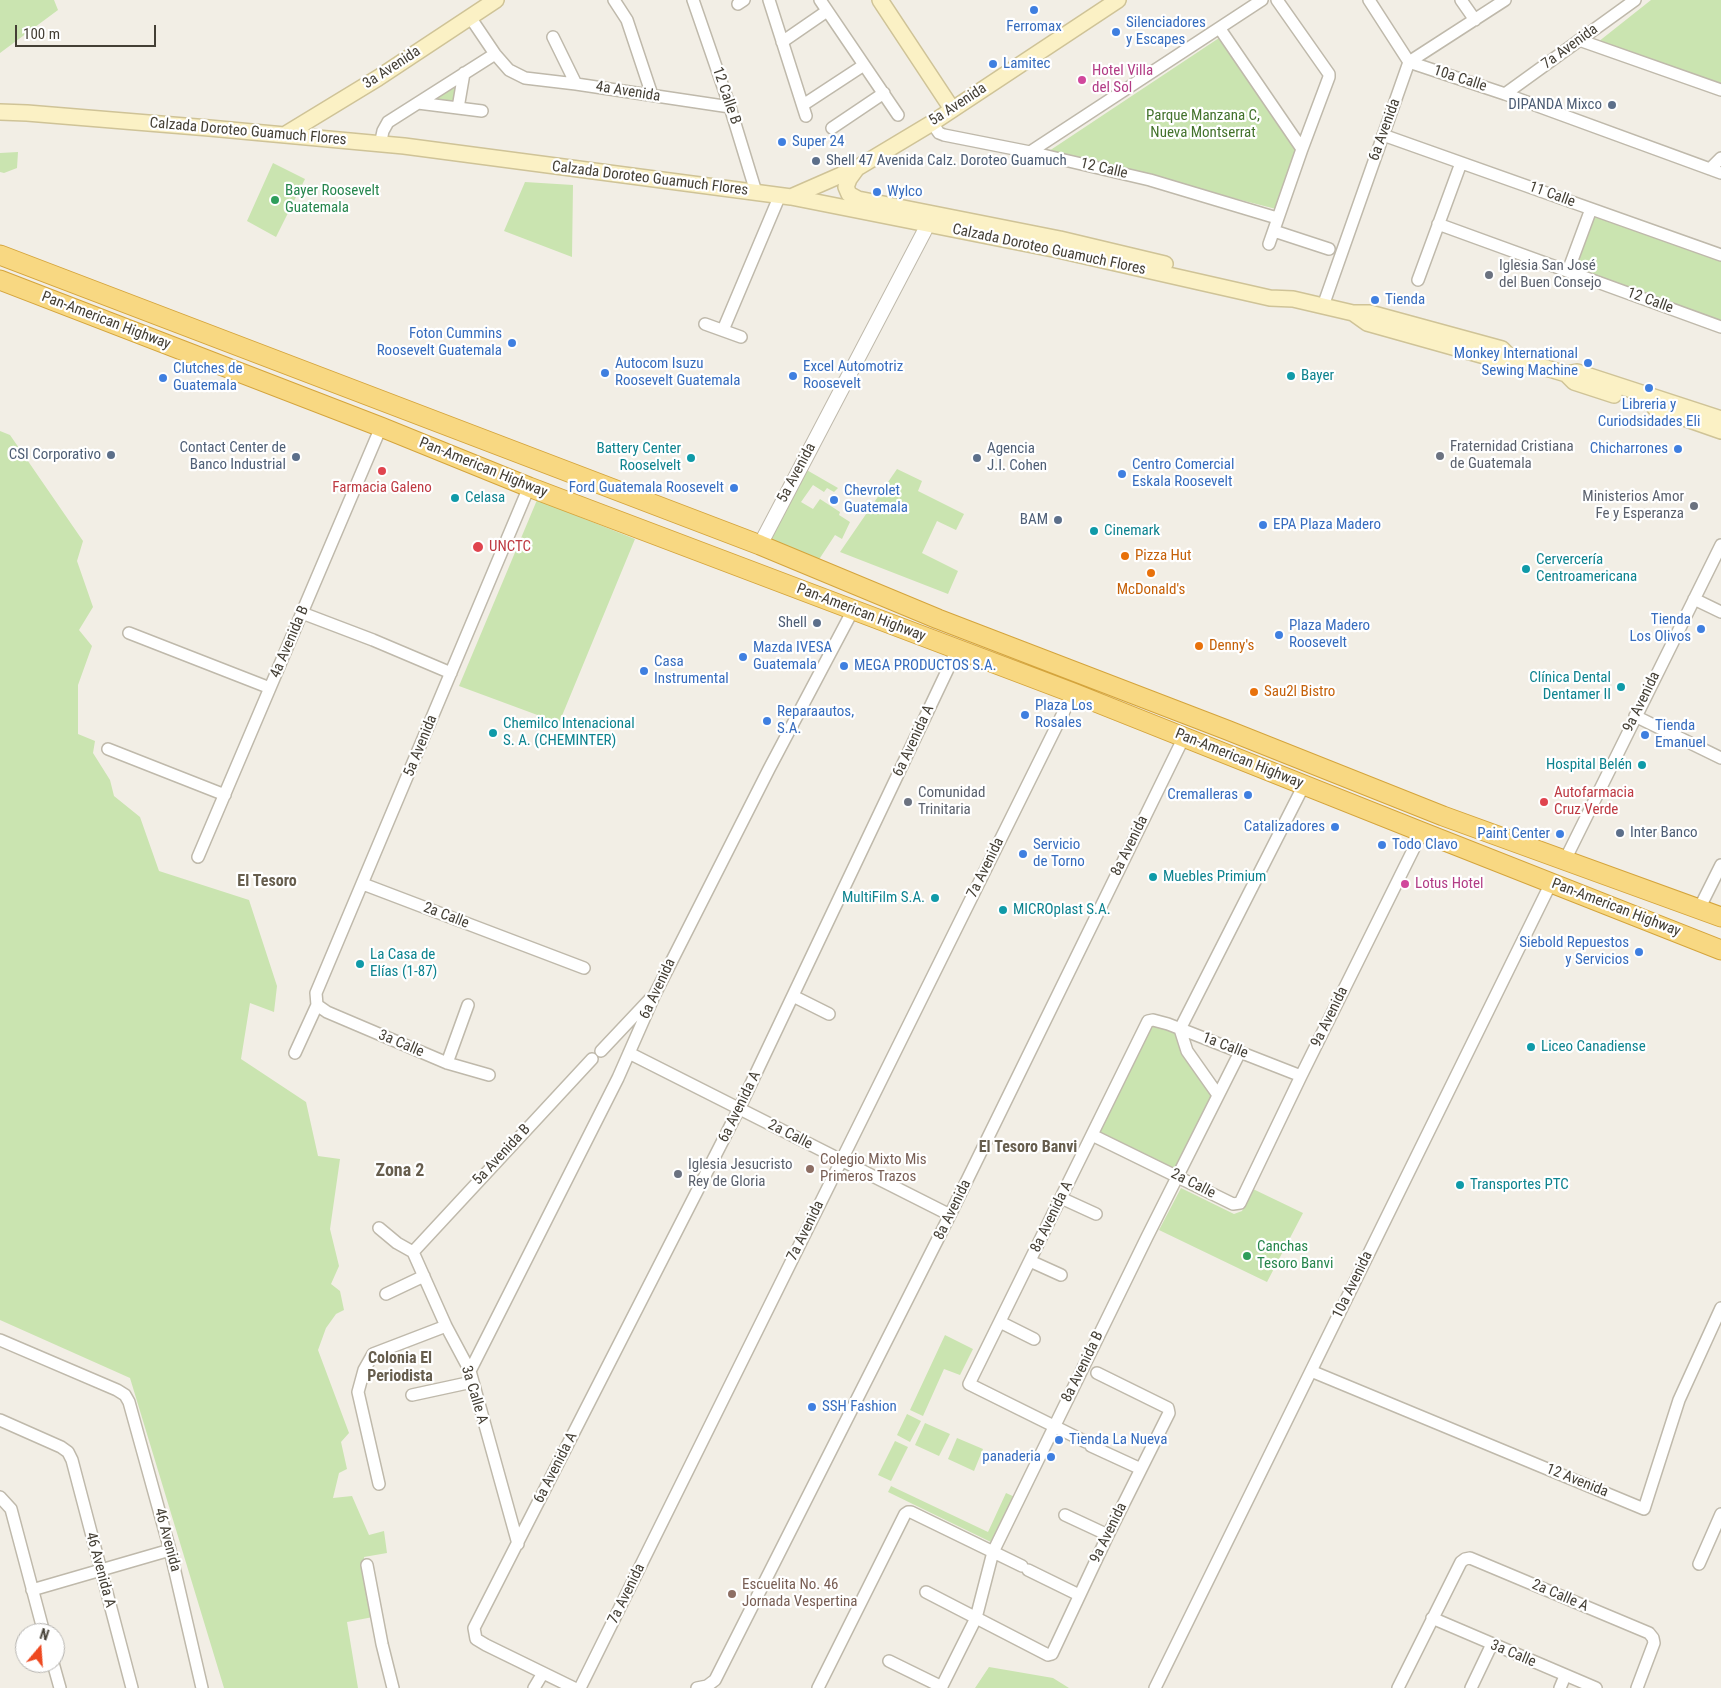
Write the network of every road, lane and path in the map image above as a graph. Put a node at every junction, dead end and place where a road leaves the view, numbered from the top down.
1 (496, 0) edge
2 (614, 0) edge
3 (693, 0) edge
4 (769, 0) edge
5 (880, 0) edge
6 (1118, 0) edge
7 (1262, 0) edge
8 (1277, 0) edge
9 (1368, 0) edge
10 (1462, 0) edge
11 (1504, 0) edge
12 (1636, 0) edge
13 (824, 3) edge
14 (470, 17) junction
15 (1475, 20) junction
16 (1220, 29) junction
17 (553, 37) dead end
18 (1579, 40) junction
19 (782, 42) junction
20 (494, 54) junction
21 (1409, 62) junction
22 (864, 65) junction
23 (464, 73) junction
24 (576, 84) junction
25 (1721, 90) edge
26 (884, 94) junction
27 (1505, 94) junction
28 (652, 95) junction
29 (418, 103) junction
30 (336, 104) junction
31 (730, 107) junction
32 (458, 108) junction
33 (952, 110) junction
34 (482, 111) dead end
35 (0, 112) edge
36 (898, 115) dead end
37 (932, 123) junction
38 (832, 128) dead end
39 (286, 134) junction
40 (1383, 135) junction
41 (336, 141) junction
42 (380, 145) junction
43 (1302, 149) junction
44 (1030, 152) junction
45 (1721, 158) edge
46 (1461, 163) junction
47 (856, 168) junction
48 (1716, 171) edge
49 (756, 192) junction
50 (785, 196) junction
51 (1591, 209) junction
52 (1277, 218) junction
53 (929, 219) junction
54 (1438, 224) junction
55 (1274, 231) junction
56 (1269, 244) dead end
57 (1329, 249) dead end
58 (0, 255) edge
59 (1721, 255) edge
60 (1568, 271) junction
61 (0, 280) edge
62 (1418, 280) dead end
63 (1323, 306) junction
64 (162, 318) junction
65 (705, 324) dead end
66 (1721, 326) edge
67 (723, 330) junction
68 (741, 337) dead end
69 (150, 339) junction
70 (1566, 374) junction
71 (1721, 419) edge
72 (381, 427) junction
73 (1721, 431) edge
74 (437, 450) junction
75 (529, 486) junction
76 (760, 545) junction
77 (1721, 545) edge
78 (1716, 567) edge
79 (1694, 599) junction
80 (853, 610) junction
81 (1721, 612) edge
82 (302, 613) junction
83 (938, 619) junction
84 (130, 633) dead end
85 (957, 650) junction
86 (451, 673) junction
87 (270, 688) junction
88 (1073, 693) junction
89 (1635, 716) junction
90 (1184, 737) junction
91 (1209, 747) junction
92 (108, 749) dead end
93 (1721, 758) edge
94 (1310, 763) junction
95 (1304, 785) junction
96 (225, 795) junction
97 (1443, 816) junction
98 (1422, 832) junction
99 (198, 857) dead end
100 (1565, 860) junction
101 (1721, 865) edge
102 (1551, 883) junction
103 (363, 884) junction
104 (1699, 909) junction
105 (1721, 917) edge
106 (1721, 950) edge
107 (584, 968) dead end
108 (655, 994) junction
109 (793, 996) junction
110 (317, 1005) junction
111 (468, 1006) dead end
112 (829, 1014) dead end
113 (1148, 1022) joint
114 (1180, 1029) junction
115 (601, 1051) dead end
116 (1240, 1052) junction
117 (295, 1053) dead end
118 (630, 1053) junction
119 (592, 1060) dead end
120 (447, 1063) junction
121 (489, 1075) dead end
122 (1301, 1076) junction
123 (1218, 1095) junction
124 (739, 1109) junction
125 (1092, 1135) junction
126 (841, 1161) junction
127 (1178, 1176) junction
128 (1061, 1198) junction
129 (1240, 1203) joint
130 (1096, 1214) dead end
131 (950, 1215) junction
132 (379, 1228) dead end
133 (413, 1252) junction
134 (1030, 1261) junction
135 (1061, 1274) dead end
136 (424, 1276) junction
137 (386, 1294) dead end
138 (1721, 1308) edge
139 (1000, 1322) junction
140 (446, 1326) junction
141 (1034, 1339) dead end
142 (0, 1340) edge
143 (1311, 1371) junction
144 (1097, 1373) dead end
145 (471, 1377) junction
146 (412, 1395) dead end
147 (0, 1420) edge
148 (1054, 1426) junction
149 (1141, 1469) junction
150 (379, 1484) dead end
151 (3, 1500) edge
152 (1721, 1514) edge
153 (1065, 1515) dead end
154 (1108, 1535) junction
155 (518, 1544) junction
156 (170, 1550) junction
157 (993, 1552) junction
158 (1699, 1564) dead end
159 (367, 1565) dead end
160 (100, 1570) junction
161 (32, 1590) junction
162 (926, 1592) dead end
163 (1079, 1595) junction
164 (976, 1618) junction
165 (1432, 1618) junction
166 (41, 1623) edge
167 (1492, 1644) junction
168 (889, 1661) dead end
169 (56, 1673) edge
170 (542, 1673) junction
171 (1565, 1676) junction
172 (942, 1687) edge
173 (60, 1688) edge
174 (132, 1688) edge
175 (202, 1688) edge
176 (393, 1688) edge
177 (534, 1688) edge
178 (574, 1688) edge
179 (580, 1688) edge
180 (697, 1688) edge
181 (818, 1688) edge
182 (1155, 1688) edge
183 (1398, 1688) edge
184 (1470, 1688) edge
185 (1560, 1688) edge
186 (1596, 1688) edge
187 (1637, 1688) edge

1 - 14 main road, 3a Avenida
2 - 28 street
3 - 31 street, 12 Calle B
4 - 19 street
5 - 33 main road
6 - 33 main road, 5a Avenida
7 - 16 street
8 - 43 street
9 - 21 street
10 - 15 street
11 - 15 street
12 - 18 street, 7a Avenida
13 - 19 street
13 - 22 street
14 - 20 street
14 - 30 main road, 3a Avenida
15 - 21 street
16 - 43 street
16 - 44 street
17 - 24 street
18 - 25 street
18 - 27 street, 7a Avenida
19 - 22 street
20 - 23 street
20 - 24 street, 4a Avenida
21 - 27 street, 10a Calle
21 - 40 street, 6a Avenida
22 - 26 street
23 - 29 street
23 - 32 street
24 - 28 street, 4a Avenida
26 - 36 street
26 - 38 street
27 - 48 street, 10a Calle
28 - 31 street, 4a Avenida
29 - 32 street
29 - 42 street
30 - 39 main road, 3a Avenida
30 - 41 main road
31 - 49 street, 12 Calle B
32 - 34 street
33 - 37 main road, 5a Avenida
35 - 39 main road, Calzada Doroteo Guamuch Flores
37 - 44 street, 12 Calle
37 - 47 main road, 5a Avenida
39 - 41 main road, Calzada Doroteo Guamuch Flores
40 - 46 street, 11 Calle
40 - 63 street, 6a Avenida
41 - 42 main road, Calzada Doroteo Guamuch Flores
42 - 49 main road, Calzada Doroteo Guamuch Flores
43 - 52 street
44 - 52 street, 12 Calle
45 - 48 street
46 - 51 street, 11 Calle
46 - 54 street
47 - 50 main road, 5a Avenida
47 - 53 main road, Calzada Doroteo Guamuch Flores
49 - 50 main road, Calzada Doroteo Guamuch Flores
50 - 53 main road, Calzada Doroteo Guamuch Flores
50 - 67 street
51 - 59 street, 11 Calle
51 - 60 street
52 - 55 street
53 - 63 main road, Calzada Doroteo Guamuch Flores
53 - 76 street, 5a Avenida
54 - 60 street, 12 Calle
54 - 62 street
55 - 56 street
55 - 57 street
58 - 64 highway, Pan-American Highway
60 - 66 street, 12 Calle
61 - 69 highway, Pan-American Highway
63 - 70 main road, Calzada Doroteo Guamuch Flores
64 - 69 highway
64 - 76 highway, Pan-American Highway
65 - 67 street
67 - 68 street
69 - 72 highway, Pan-American Highway
70 - 71 main road, Calzada Doroteo Guamuch Flores
70 - 73 main road, Calzada Doroteo Guamuch Flores
72 - 74 highway, Pan-American Highway
72 - 82 street, 4a Avenida B
74 - 75 highway, Pan-American Highway
74 - 76 highway
75 - 80 highway, Pan-American Highway
75 - 86 street, 5a Avenida
76 - 83 highway, Pan-American Highway
77 - 78 street, 9a Avenida
78 - 79 street, 9a Avenida
79 - 81 street
79 - 89 street, 9a Avenida
80 - 83 highway
80 - 85 highway, Pan-American Highway
80 - 108 street, 6a Avenida
82 - 86 street
82 - 87 street, 4a Avenida B
83 - 94 highway, Pan-American Highway
84 - 87 street
85 - 88 highway, Pan-American Highway
85 - 109 street, 6a Avenida A
86 - 103 street, 5a Avenida
87 - 96 street, 4a Avenida B
88 - 90 highway, Pan-American Highway
88 - 126 street, 7a Avenida
89 - 93 street
89 - 100 street, 9a Avenida
90 - 91 highway, Pan-American Highway
90 - 131 street, 8a Avenida
91 - 94 highway
91 - 95 highway, Pan-American Highway
92 - 96 street
94 - 97 highway, Pan-American Highway
95 - 97 highway
95 - 98 highway, Pan-American Highway
95 - 114 street
96 - 99 street, 4a Avenida B
97 - 100 highway, Pan-American Highway
98 - 102 highway, Pan-American Highway
98 - 122 street, 9a Avenida
100 - 104 highway, Pan-American Highway
101 - 104 street
102 - 106 highway, Pan-American Highway
102 - 143 street, 10a Avenida
103 - 107 street, 2a Calle
103 - 110 street, 5a Avenida
104 - 105 highway, Pan-American Highway
108 - 115 street
108 - 118 street, 6a Avenida
109 - 112 street
109 - 124 street, 6a Avenida A
110 - 117 street, 5a Avenida
110 - 120 street, 3a Calle
111 - 120 street
113 - 114 street, 1a Calle
113 - 125 street, 8a Avenida A
114 - 116 street, 1a Calle
114 - 123 street
116 - 122 street, 1a Calle
116 - 123 street, 8a Avenida B
118 - 124 street, 2a Calle
118 - 145 street, 6a Avenida
119 - 133 street, 5a Avenida B
120 - 121 street, 3a Calle
122 - 129 street, 9a Avenida
123 - 127 street, 8a Avenida B
124 - 126 street, 2a Calle
124 - 155 street, 6a Avenida A
125 - 127 street, 2a Calle
125 - 128 street, 8a Avenida A
126 - 131 street, 2a Calle
126 - 179 street, 7a Avenida
127 - 129 street, 2a Calle
127 - 148 street, 8a Avenida B
128 - 130 street
128 - 134 street, 8a Avenida A
131 - 180 street, 8a Avenida
132 - 133 street
133 - 136 street, 3a Calle A
134 - 135 street
134 - 139 street, 8a Avenida A
136 - 137 street
136 - 140 street, 3a Calle A
138 - 143 street, 12 Avenida
139 - 141 street
139 - 148 street, 8a Avenida A
140 - 145 street, 3a Calle A
140 - 150 street
142 - 156 street, 46 Avenida
143 - 182 street, 10a Avenida
144 - 149 street, 9a Avenida
145 - 146 street
145 - 155 street, 3a Calle A
147 - 160 street, 46 Avenida A
148 - 149 street
148 - 157 street, 8a Avenida B
149 - 154 street, 9a Avenida
151 - 161 street
152 - 158 street
153 - 154 street
154 - 163 street, 9a Avenida
155 - 170 street, 6a Avenida A
156 - 160 street
156 - 175 street, 46 Avenida
157 - 163 street
157 - 164 street, 8a Avenida B
157 - 181 street
159 - 176 street
160 - 161 street
160 - 174 street, 46 Avenida A
161 - 166 street
162 - 164 street
163 - 164 street, 9a Avenida
164 - 172 street, 8a Avenida B
165 - 167 street, 3a Calle
165 - 183 street
165 - 187 street, 2a Calle A
167 - 171 street, 3a Calle
167 - 184 street
168 - 172 street
169 - 173 street
170 - 177 street
170 - 178 street
171 - 185 street
171 - 186 street, 3a Calle

